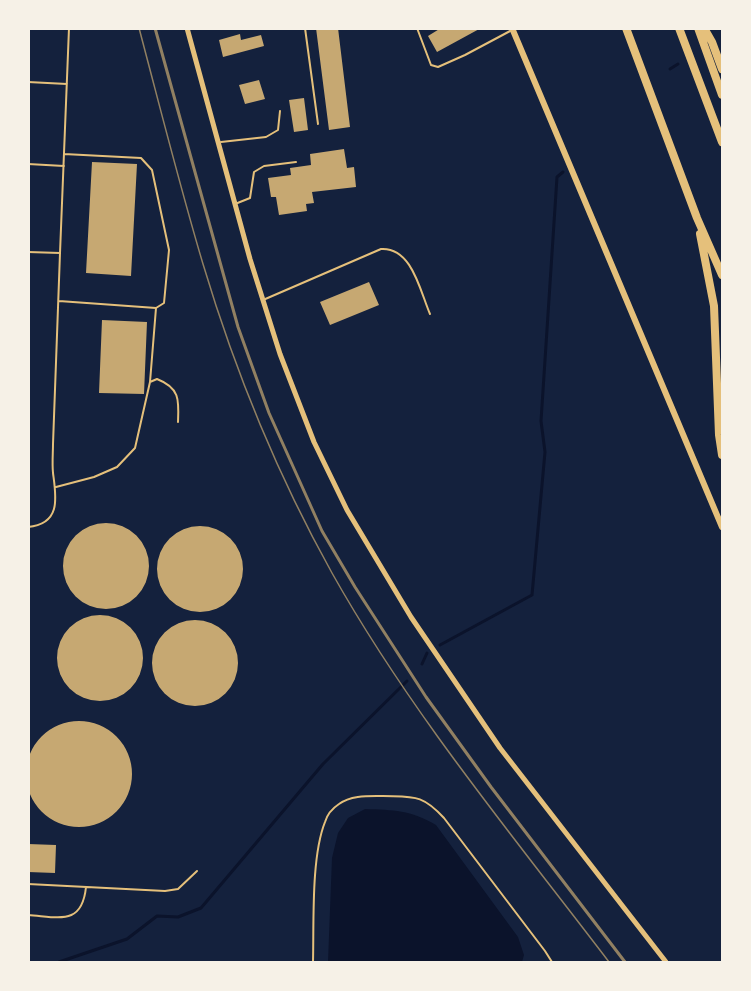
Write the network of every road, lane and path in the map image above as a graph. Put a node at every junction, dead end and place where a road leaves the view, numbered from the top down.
1 (69, 28) edge
2 (187, 28) edge
3 (305, 28) edge
4 (417, 28) edge
5 (626, 28) edge
6 (679, 28) edge
7 (698, 28) edge
8 (704, 28) edge
9 (512, 29) edge
10 (723, 69) edge
11 (28, 82) edge
12 (67, 84) junction
13 (723, 95) edge
14 (280, 111) dead end
15 (318, 124) dead end
16 (723, 142) edge
17 (218, 143) junction
18 (64, 154) junction
19 (296, 162) dead end
20 (28, 164) edge
21 (64, 166) junction
22 (235, 204) junction
23 (697, 218) junction
24 (28, 252) edge
25 (60, 253) junction
26 (723, 276) edge
27 (263, 300) junction
28 (59, 301) junction
29 (156, 308) junction
30 (430, 314) dead end
31 (150, 382) junction
32 (178, 422) dead end
33 (723, 456) edge
34 (56, 487) junction
35 (723, 526) edge
36 (28, 527) edge
37 (197, 871) dead end
38 (28, 884) edge
39 (86, 886) junction
40 (28, 915) edge
41 (313, 963) edge
42 (552, 963) edge
43 (666, 963) edge

1 - 12 lane
2 - 17 street
3 - 15 lane
4 - 9 lane
5 - 23 highway
6 - 16 highway
7 - 13 highway
8 - 10 highway
9 - 35 main road
11 - 12 lane
12 - 18 lane
14 - 17 lane
17 - 22 street
18 - 21 lane
18 - 29 lane
19 - 22 lane
20 - 21 lane
21 - 25 lane
22 - 27 street
23 - 26 highway
23 - 33 highway
24 - 25 lane
25 - 28 lane
27 - 30 lane
27 - 43 street
28 - 29 lane
28 - 34 lane
29 - 31 lane
31 - 32 lane
31 - 34 lane
34 - 36 lane
37 - 39 lane
38 - 39 lane
39 - 40 lane
41 - 42 lane

